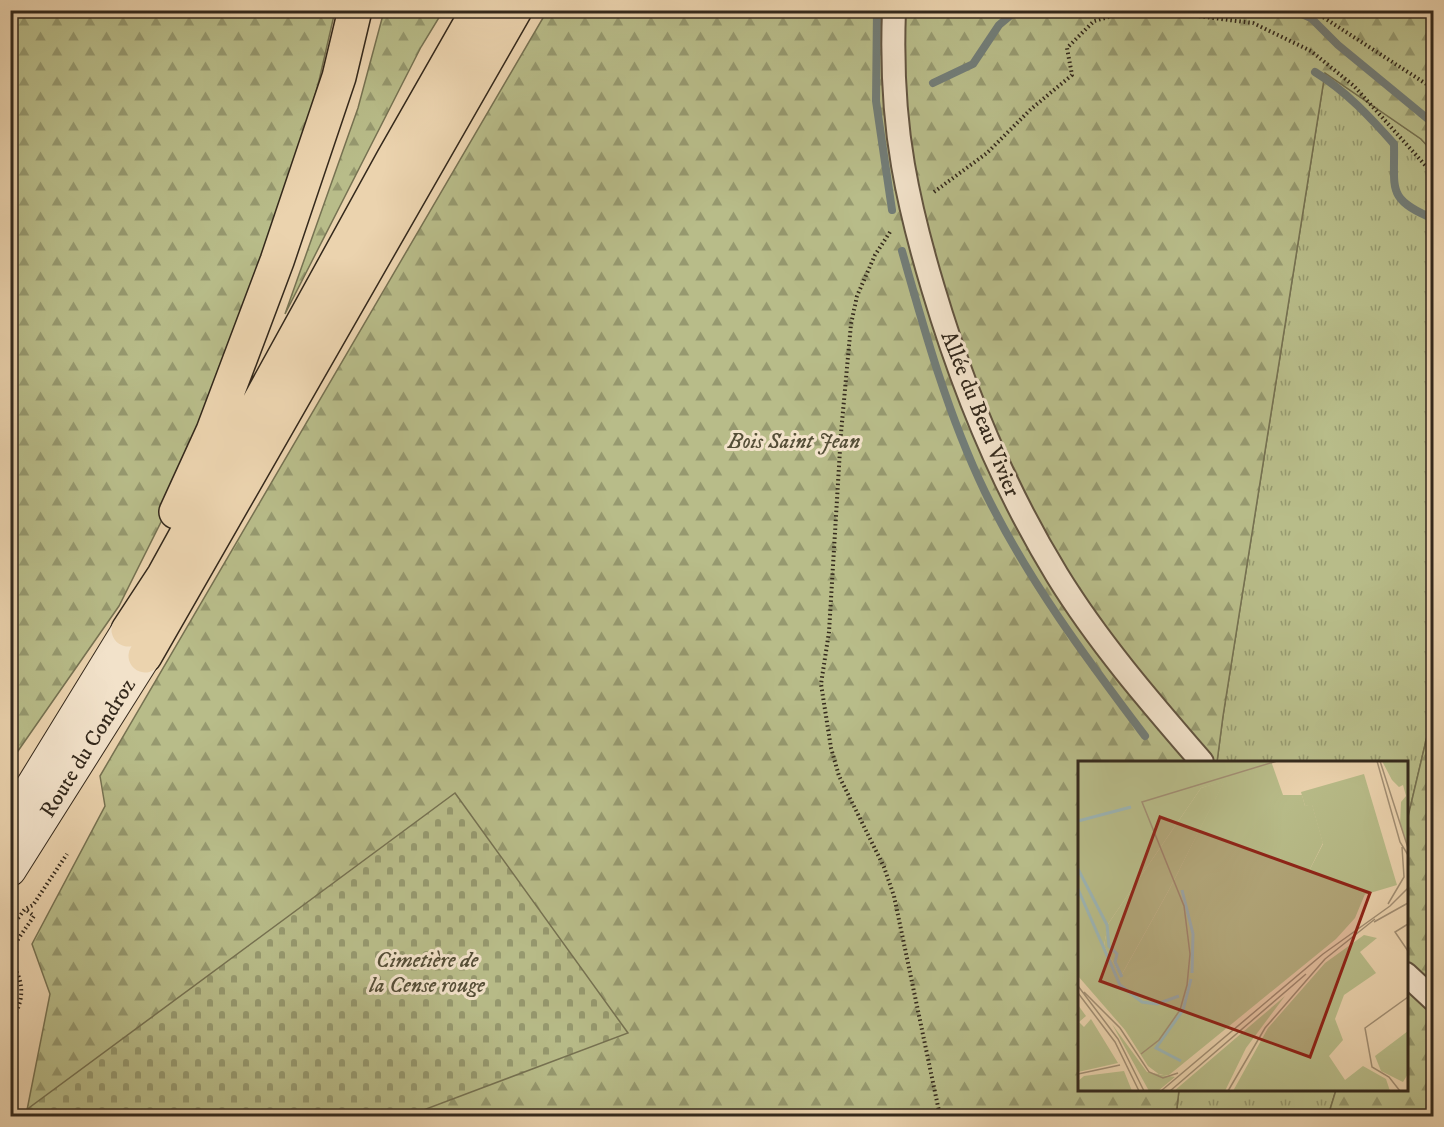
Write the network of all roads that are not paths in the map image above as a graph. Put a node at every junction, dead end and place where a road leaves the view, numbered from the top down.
1 (355, 10) edge
2 (478, 10) edge
3 (515, 10) edge
4 (894, 10) edge
5 (137, 643) junction
6 (1201, 761) edge
7 (10, 822) edge
8 (10, 870) edge
9 (1408, 975) edge
10 (1434, 1000) edge

1 - 5 highway
2 - 5 highway
3 - 5 highway
4 - 6 street, Allée du Beau Vivier
5 - 7 main road, Route du Condroz
5 - 8 main road, Route du Condroz
9 - 10 street

